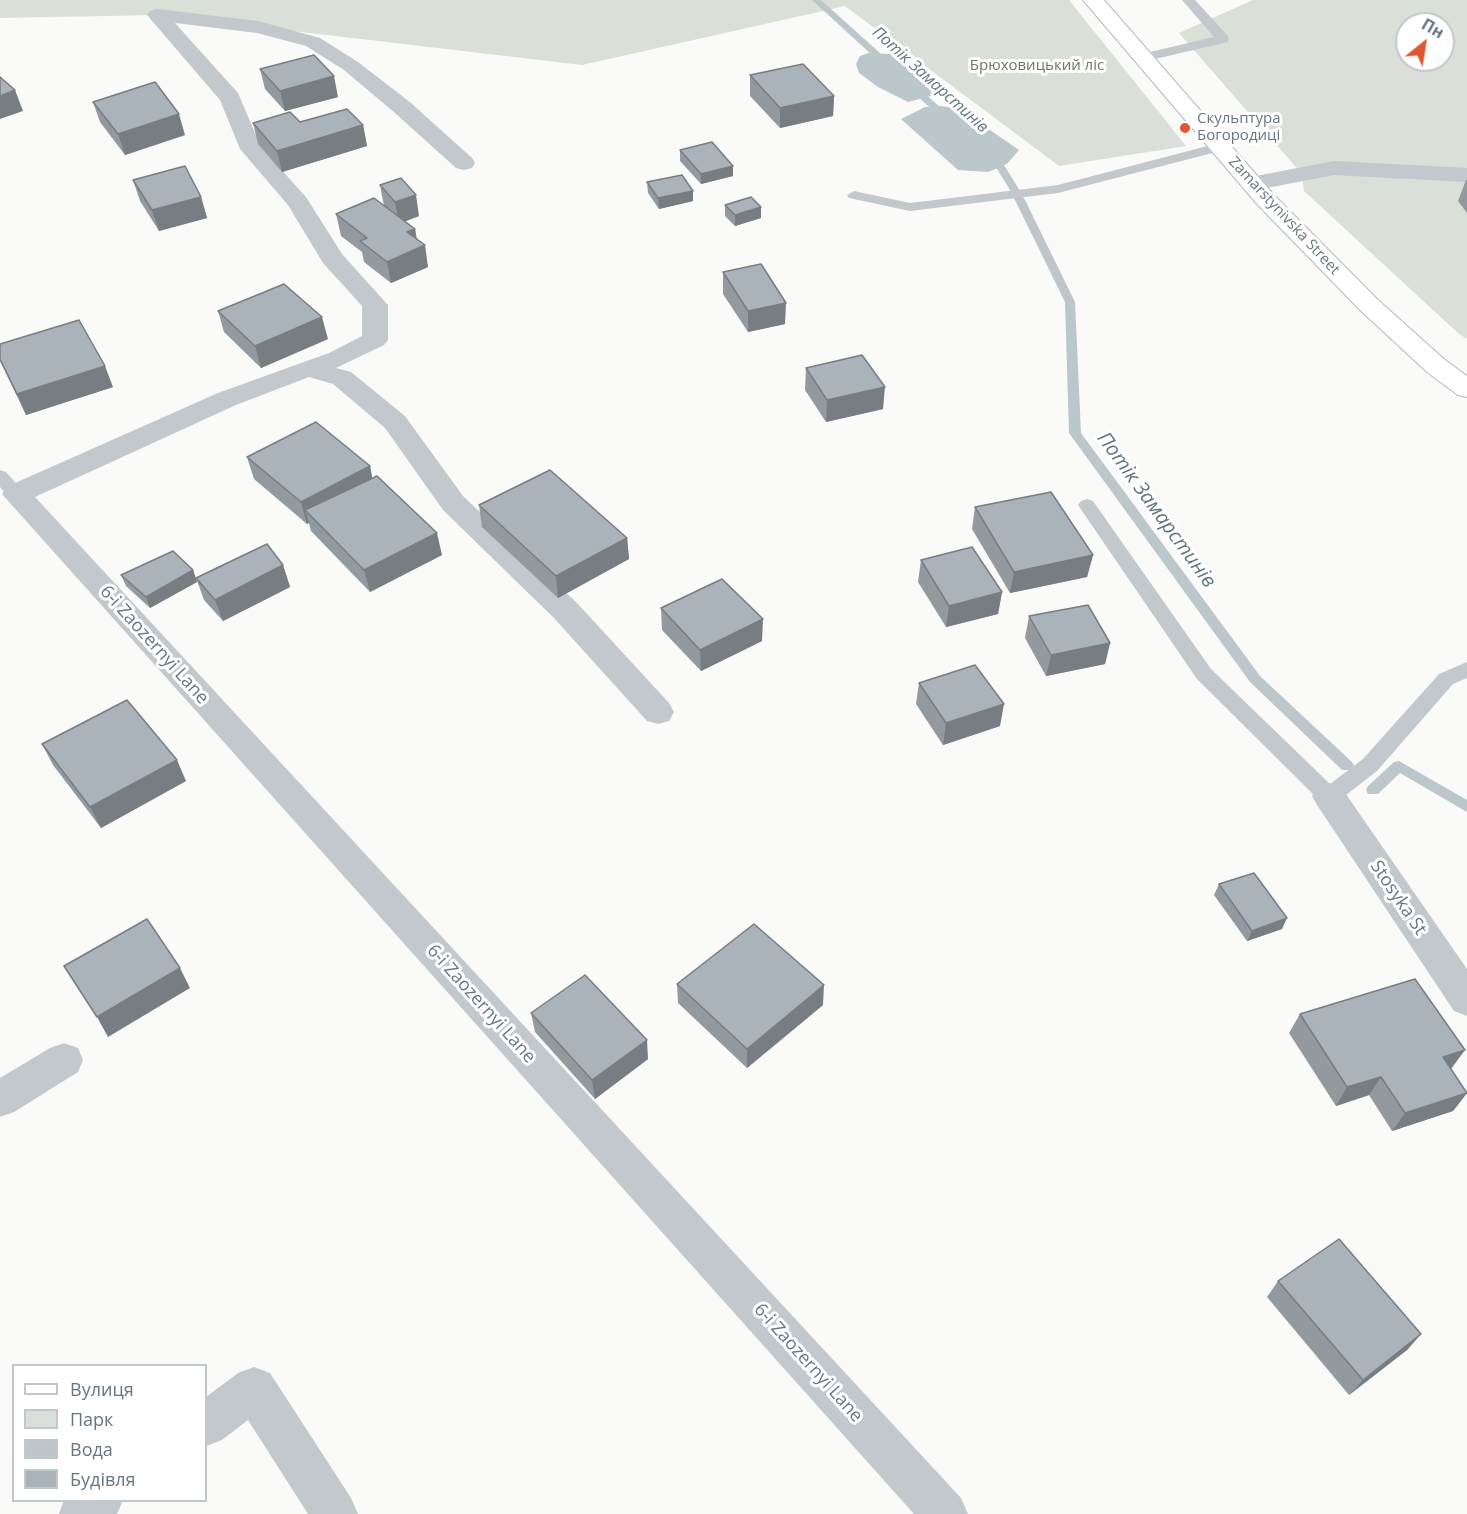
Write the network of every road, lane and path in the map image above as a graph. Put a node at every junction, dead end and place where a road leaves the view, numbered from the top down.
1 (1093, 0) edge
2 (1188, 0) edge
3 (1142, 58) junction
4 (1219, 147) junction
5 (464, 163) dead end
6 (1467, 176) edge
7 (1251, 184) junction
8 (854, 195) dead end
9 (308, 368) junction
10 (1467, 389) edge
11 (8, 485) edge
12 (1087, 505) dead end
13 (1467, 669) edge
14 (658, 712) dead end
15 (1329, 796) junction
16 (1467, 1000) edge
17 (64, 1060) dead end
18 (0, 1099) edge
19 (207, 1423) edge
20 (97, 1502) edge
21 (82, 1514) edge
22 (335, 1514) edge
23 (945, 1514) edge

1 - 3 main road, Zamarstynivska Street
2 - 3 lane
3 - 4 main road, Zamarstynivska Street
4 - 7 main road, Zamarstynivska Street
4 - 8 lane
5 - 9 street
6 - 7 street
7 - 10 main road, Zamarstynivska Street
9 - 11 street
9 - 14 street
11 - 23 street, 6-i Zaozernyi Lane
12 - 15 lane
13 - 15 lane
15 - 16 street, Stosyka St
17 - 18 street
19 - 22 street
20 - 21 street

